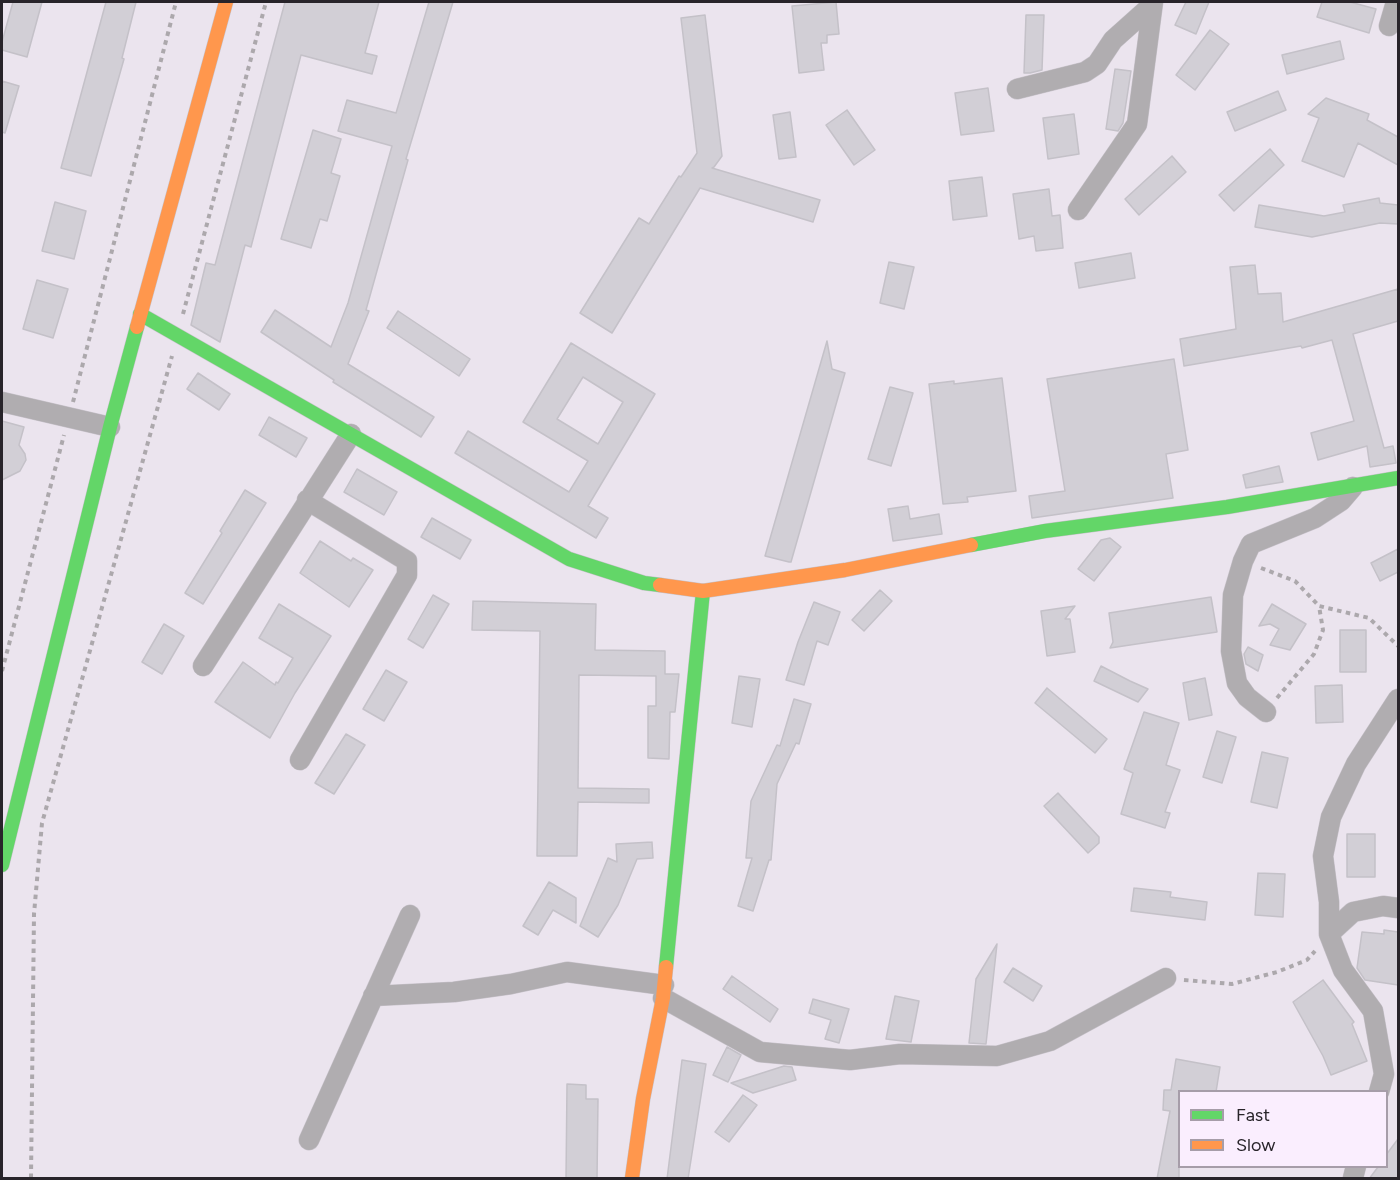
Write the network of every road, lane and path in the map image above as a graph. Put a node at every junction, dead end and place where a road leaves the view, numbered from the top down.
1 (176, 2) edge
2 (226, 2) edge
3 (266, 2) edge
4 (1396, 2) edge
5 (1152, 4) edge
6 (1389, 26) dead end
7 (1017, 89) dead end
8 (1078, 210) dead end
9 (140, 314) junction
10 (178, 335) junction
11 (2, 402) edge
12 (69, 418) junction
13 (110, 427) junction
14 (351, 434) junction
15 (1398, 478) edge
16 (1353, 487) junction
17 (307, 500) junction
18 (1243, 561) junction
19 (703, 591) junction
20 (1319, 606) junction
21 (1398, 646) edge
22 (203, 666) dead end
23 (2, 671) edge
24 (1398, 699) edge
25 (1266, 711) joint
26 (300, 760) dead end
27 (2, 865) edge
28 (1398, 908) edge
29 (411, 915) dead end
30 (1329, 934) junction
31 (1166, 978) joint
32 (663, 992) junction
33 (373, 996) junction
34 (1380, 1090) edge
35 (309, 1140) dead end
36 (31, 1179) edge
37 (632, 1179) edge

1 - 12 path
2 - 9 street
3 - 10 path
4 - 6 street
5 - 7 street
5 - 8 street
9 - 10 street
9 - 13 street
10 - 14 street
10 - 36 path
11 - 12 street
12 - 13 street
12 - 23 path
13 - 27 street
14 - 17 street
14 - 19 street
15 - 16 street
16 - 18 street
16 - 19 street
17 - 22 street
17 - 26 street
18 - 20 path
18 - 25 street
19 - 32 street
20 - 21 path
20 - 25 path
24 - 30 street
28 - 30 street
29 - 33 street
30 - 31 path
30 - 34 street
31 - 32 street
32 - 33 street
32 - 37 street
33 - 35 street

